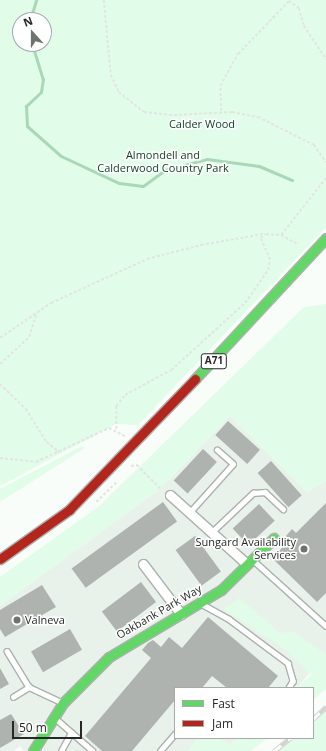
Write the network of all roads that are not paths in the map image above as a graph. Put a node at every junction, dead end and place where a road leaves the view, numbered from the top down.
1 (326, 238) edge
2 (217, 450) dead end
3 (170, 495) road end
4 (283, 509) dead end
5 (190, 512) junction
6 (212, 532) junction
7 (274, 538) dead end
8 (0, 559) edge
9 (249, 561) junction
10 (143, 564) dead end
11 (201, 603) junction
12 (181, 614) junction
13 (326, 626) edge
14 (7, 651) dead end
15 (29, 687) junction
16 (290, 687) edge
17 (13, 697) dead end
18 (63, 703) junction
19 (53, 717) junction
20 (71, 733) junction
21 (174, 735) edge
22 (33, 751) edge
23 (61, 751) edge
24 (93, 751) edge
25 (160, 751) edge

1 - 8 main road, A71
2 - 5 lane
3 - 5 street
4 - 6 lane
5 - 6 street
6 - 9 street
7 - 9 main road, Oakbank Park Way
9 - 11 main road, Oakbank Park Way
9 - 13 lane
10 - 12 street
11 - 12 main road, Oakbank Park Way
11 - 16 lane
12 - 18 main road, Oakbank Park Way
14 - 15 lane
15 - 17 lane
15 - 18 lane
18 - 19 main road, Oakbank Park Way
19 - 20 lane
19 - 22 main road, Oakbank Park Way
20 - 23 lane
20 - 24 lane
21 - 25 lane

